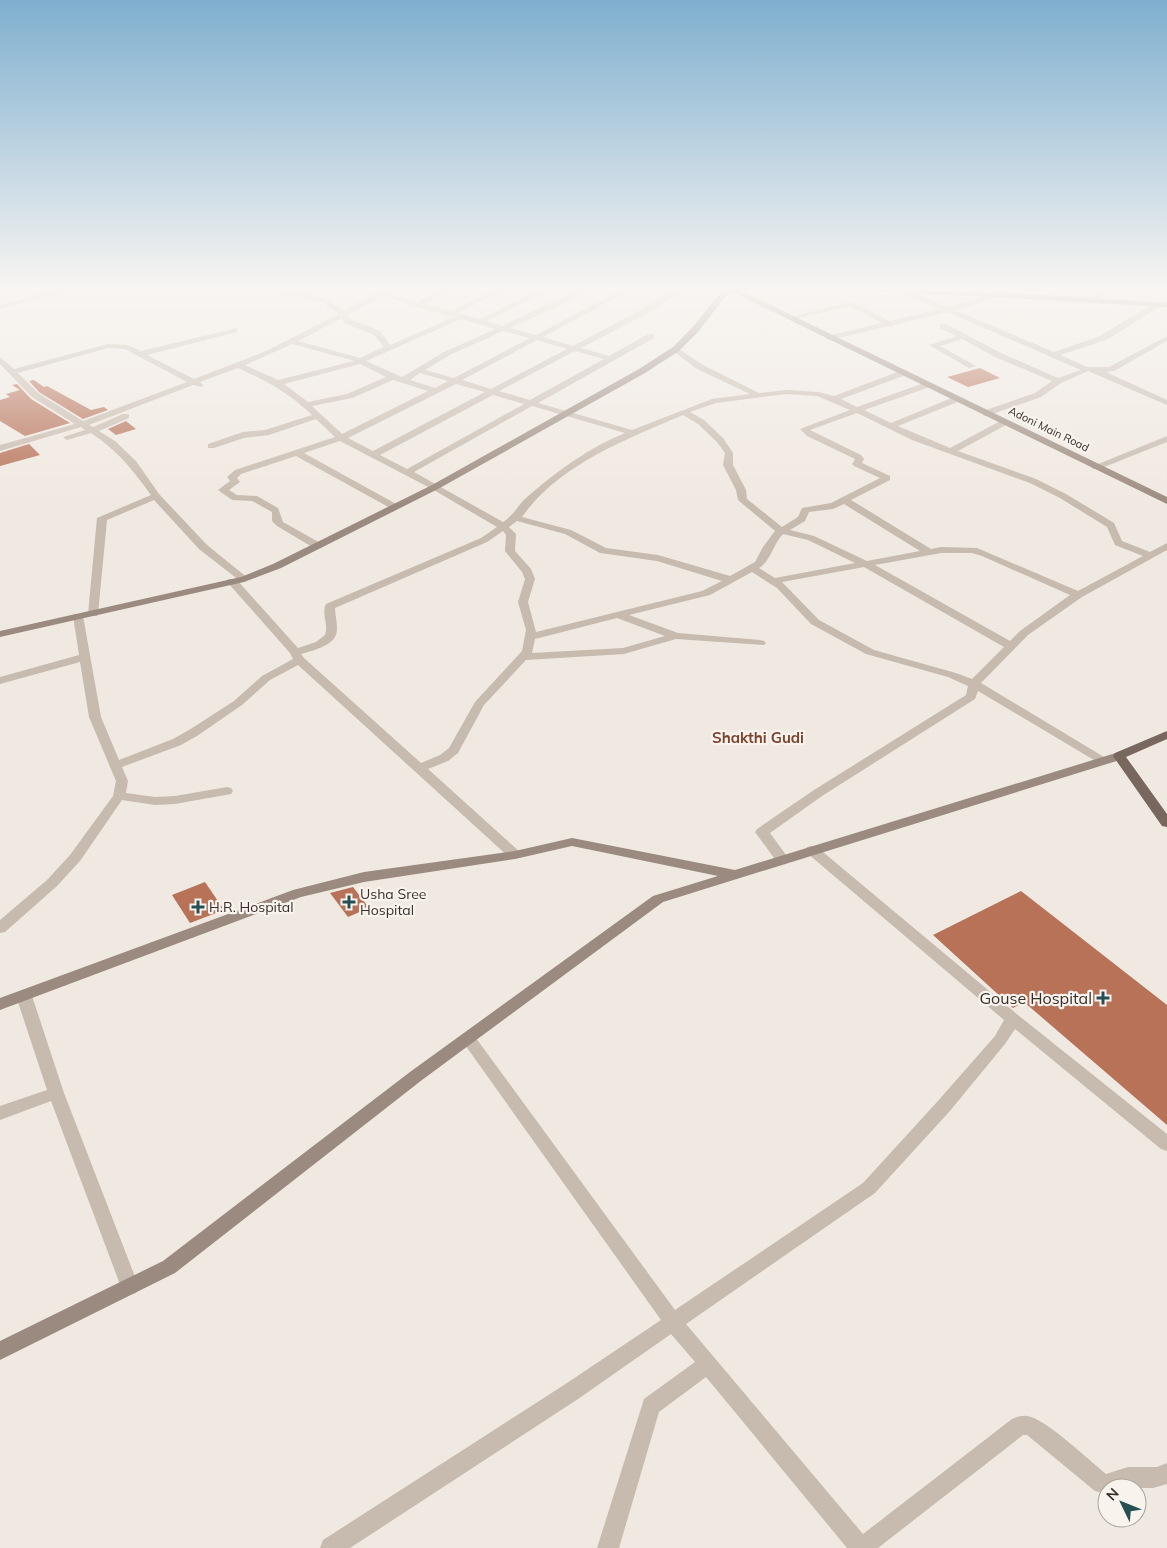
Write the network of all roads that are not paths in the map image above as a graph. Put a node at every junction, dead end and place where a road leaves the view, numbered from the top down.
1 (2, 361) edge
2 (52, 361) edge
3 (154, 361) edge
4 (246, 361) edge
5 (362, 361) joint
6 (436, 361) edge
7 (493, 361) edge
8 (549, 361) edge
9 (607, 361) edge
10 (657, 361) edge
11 (692, 361) edge
12 (878, 361) edge
13 (963, 361) edge
14 (1012, 361) edge
15 (1068, 361) edge
16 (1124, 361) edge
17 (238, 365) junction
18 (972, 366) dead end
19 (1086, 369) junction
20 (418, 370) junction
21 (1095, 370) junction
22 (12, 372) junction
23 (903, 373) junction
24 (393, 378) junction
25 (404, 380) junction
26 (455, 381) junction
27 (1058, 381) junction
28 (195, 382) junction
29 (277, 383) junction
30 (927, 384) junction
31 (436, 391) junction
32 (492, 393) junction
33 (757, 395) junction
34 (834, 399) junction
35 (957, 399) junction
36 (1167, 403) edge
37 (531, 404) junction
38 (307, 405) junction
39 (855, 409) junction
40 (683, 412) junction
41 (566, 413) junction
42 (986, 413) junction
43 (317, 416) junction
44 (1005, 422) junction
45 (83, 424) junction
46 (889, 427) junction
47 (94, 430) junction
48 (633, 432) junction
49 (341, 438) junction
50 (1167, 439) edge
51 (211, 446) dead end
52 (0, 448) edge
53 (951, 451) junction
54 (0, 453) edge
55 (297, 453) junction
56 (372, 455) junction
57 (1096, 467) junction
58 (406, 472) junction
59 (434, 487) junction
60 (156, 496) junction
61 (844, 500) junction
62 (1167, 501) edge
63 (395, 507) junction
64 (516, 518) junction
65 (504, 527) junction
66 (781, 531) junction
67 (318, 546) junction
68 (1167, 546) edge
69 (929, 552) junction
70 (1151, 556) junction
71 (866, 564) junction
72 (752, 568) junction
73 (238, 580) junction
74 (732, 580) junction
75 (772, 581) junction
76 (1078, 595) junction
77 (94, 614) junction
78 (617, 614) junction
79 (78, 616) junction
80 (0, 634) edge
81 (676, 636) junction
82 (531, 637) junction
83 (760, 643) dead end
84 (1011, 646) junction
85 (297, 656) junction
86 (85, 657) junction
87 (523, 657) junction
88 (0, 681) edge
89 (974, 684) junction
90 (1167, 735) edge
91 (1118, 756) junction
92 (1104, 760) junction
93 (116, 765) junction
94 (418, 769) junction
95 (227, 791) dead end
96 (119, 796) junction
97 (1167, 823) edge
98 (812, 850) junction
99 (515, 855) junction
100 (782, 860) junction
101 (735, 875) junction
102 (0, 928) edge
103 (24, 996) junction
104 (0, 1004) edge
105 (1013, 1020) junction
106 (468, 1038) junction
107 (56, 1093) junction
108 (0, 1113) edge
109 (1167, 1144) edge
110 (130, 1287) junction
111 (673, 1322) junction
112 (0, 1351) edge
113 (708, 1364) junction
114 (1167, 1473) edge
115 (331, 1548) edge
116 (608, 1548) edge

1 - 22 street
2 - 22 street
3 - 28 street
4 - 17 street
5 - 24 street
5 - 29 street
6 - 20 street
7 - 26 street
8 - 32 street
9 - 37 street
10 - 41 street
11 - 33 street
12 - 23 street, Adoni Main Road
13 - 18 street
14 - 27 street
15 - 19 street
16 - 21 street
17 - 28 street
17 - 29 street
19 - 21 street
19 - 27 street
20 - 25 street
20 - 26 street
21 - 36 street
22 - 45 street
23 - 30 street, Adoni Main Road
23 - 34 street
24 - 25 street
24 - 38 street
25 - 31 street
26 - 31 street
26 - 32 street
27 - 42 street
28 - 45 street
28 - 47 street
29 - 38 street
30 - 35 street, Adoni Main Road
30 - 39 street
31 - 49 street
32 - 37 street
32 - 56 street
33 - 34 street
33 - 40 street
34 - 39 street
35 - 42 street, Adoni Main Road
35 - 46 street
37 - 41 street
37 - 58 street
38 - 43 street
39 - 46 street
39 - 61 street
40 - 48 street
40 - 66 street
41 - 48 street
41 - 59 street
42 - 44 street, Adoni Main Road
43 - 49 street
43 - 51 street
44 - 53 street
44 - 57 street, Adoni Main Road
45 - 47 street
45 - 52 street
46 - 53 street
47 - 54 street
47 - 60 street
48 - 64 street
49 - 55 street
49 - 56 street
50 - 57 street
53 - 70 street
55 - 63 street
55 - 67 street
56 - 58 street
57 - 62 street, Adoni Main Road
58 - 59 street
59 - 63 street
59 - 65 street
60 - 73 street
60 - 77 street
61 - 66 street
61 - 69 street
63 - 67 street
64 - 65 street
64 - 74 street
65 - 82 street
65 - 85 street
66 - 71 street
66 - 72 street
67 - 73 street
68 - 70 street
69 - 71 street
69 - 76 street
70 - 76 street
71 - 75 street
71 - 84 street
72 - 74 street
72 - 75 street
73 - 77 street
73 - 85 street
74 - 78 street
75 - 89 street
76 - 84 street
77 - 79 street
78 - 81 street
78 - 82 street
79 - 80 street
79 - 86 street
81 - 83 street
81 - 87 street
82 - 87 street
84 - 89 street
85 - 93 street
85 - 94 street
86 - 88 street
86 - 93 street
87 - 94 street
89 - 92 street
89 - 100 street
90 - 91 main road
91 - 92 street
91 - 97 main road
92 - 98 street
93 - 96 street
94 - 99 street
95 - 96 street
96 - 102 street
98 - 100 street
98 - 105 street
99 - 101 street
99 - 103 street
100 - 101 street
101 - 106 street
103 - 104 street
103 - 107 street
105 - 109 street
105 - 111 street
106 - 110 street
106 - 111 street
107 - 108 street
107 - 110 street
110 - 112 street
111 - 113 street
111 - 115 street
113 - 114 street
113 - 116 street

